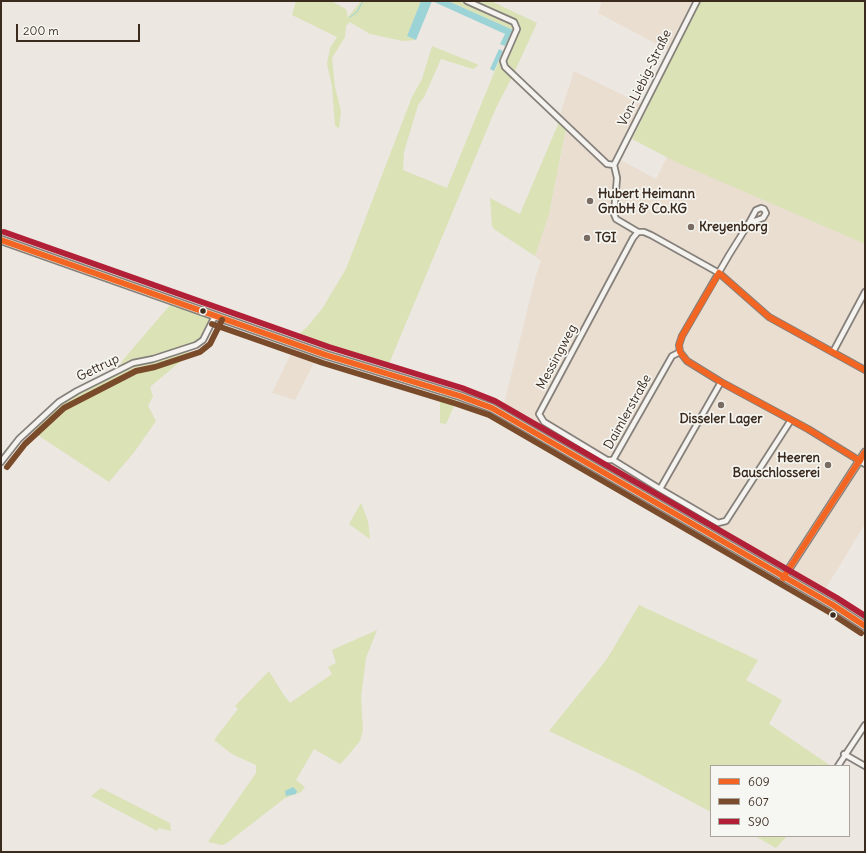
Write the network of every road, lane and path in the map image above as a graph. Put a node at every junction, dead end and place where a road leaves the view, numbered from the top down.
1 (467, 1) edge
2 (697, 1) edge
3 (614, 165) junction
4 (749, 222) dead end
5 (638, 232) junction
6 (1, 240) edge
7 (719, 273) junction
8 (865, 292) edge
9 (215, 316) junction
10 (680, 352) junction
11 (833, 352) junction
12 (865, 370) edge
13 (721, 382) junction
14 (791, 420) junction
15 (865, 452) edge
16 (614, 460) junction
17 (1, 462) edge
18 (862, 462) edge
19 (660, 489) junction
20 (783, 578) junction
21 (865, 626) edge
22 (865, 725) edge
23 (844, 754) junction
24 (838, 765) edge
25 (865, 766) edge

1 - 3 street
2 - 3 street, Von-Liebig-Straße
3 - 5 street
4 - 7 street
5 - 7 street
5 - 16 street, Messingweg
6 - 9 main road
7 - 10 street
7 - 11 street
8 - 11 street
9 - 17 street, Gettrup
9 - 20 main road
10 - 13 street
10 - 16 street, Daimlerstraße
11 - 12 street
13 - 14 street
13 - 19 street
14 - 18 street
14 - 19 street, Daimlerstraße
15 - 18 street
16 - 19 street, Daimlerstraße
18 - 20 street
20 - 21 main road
22 - 23 street
23 - 24 street
23 - 25 street

